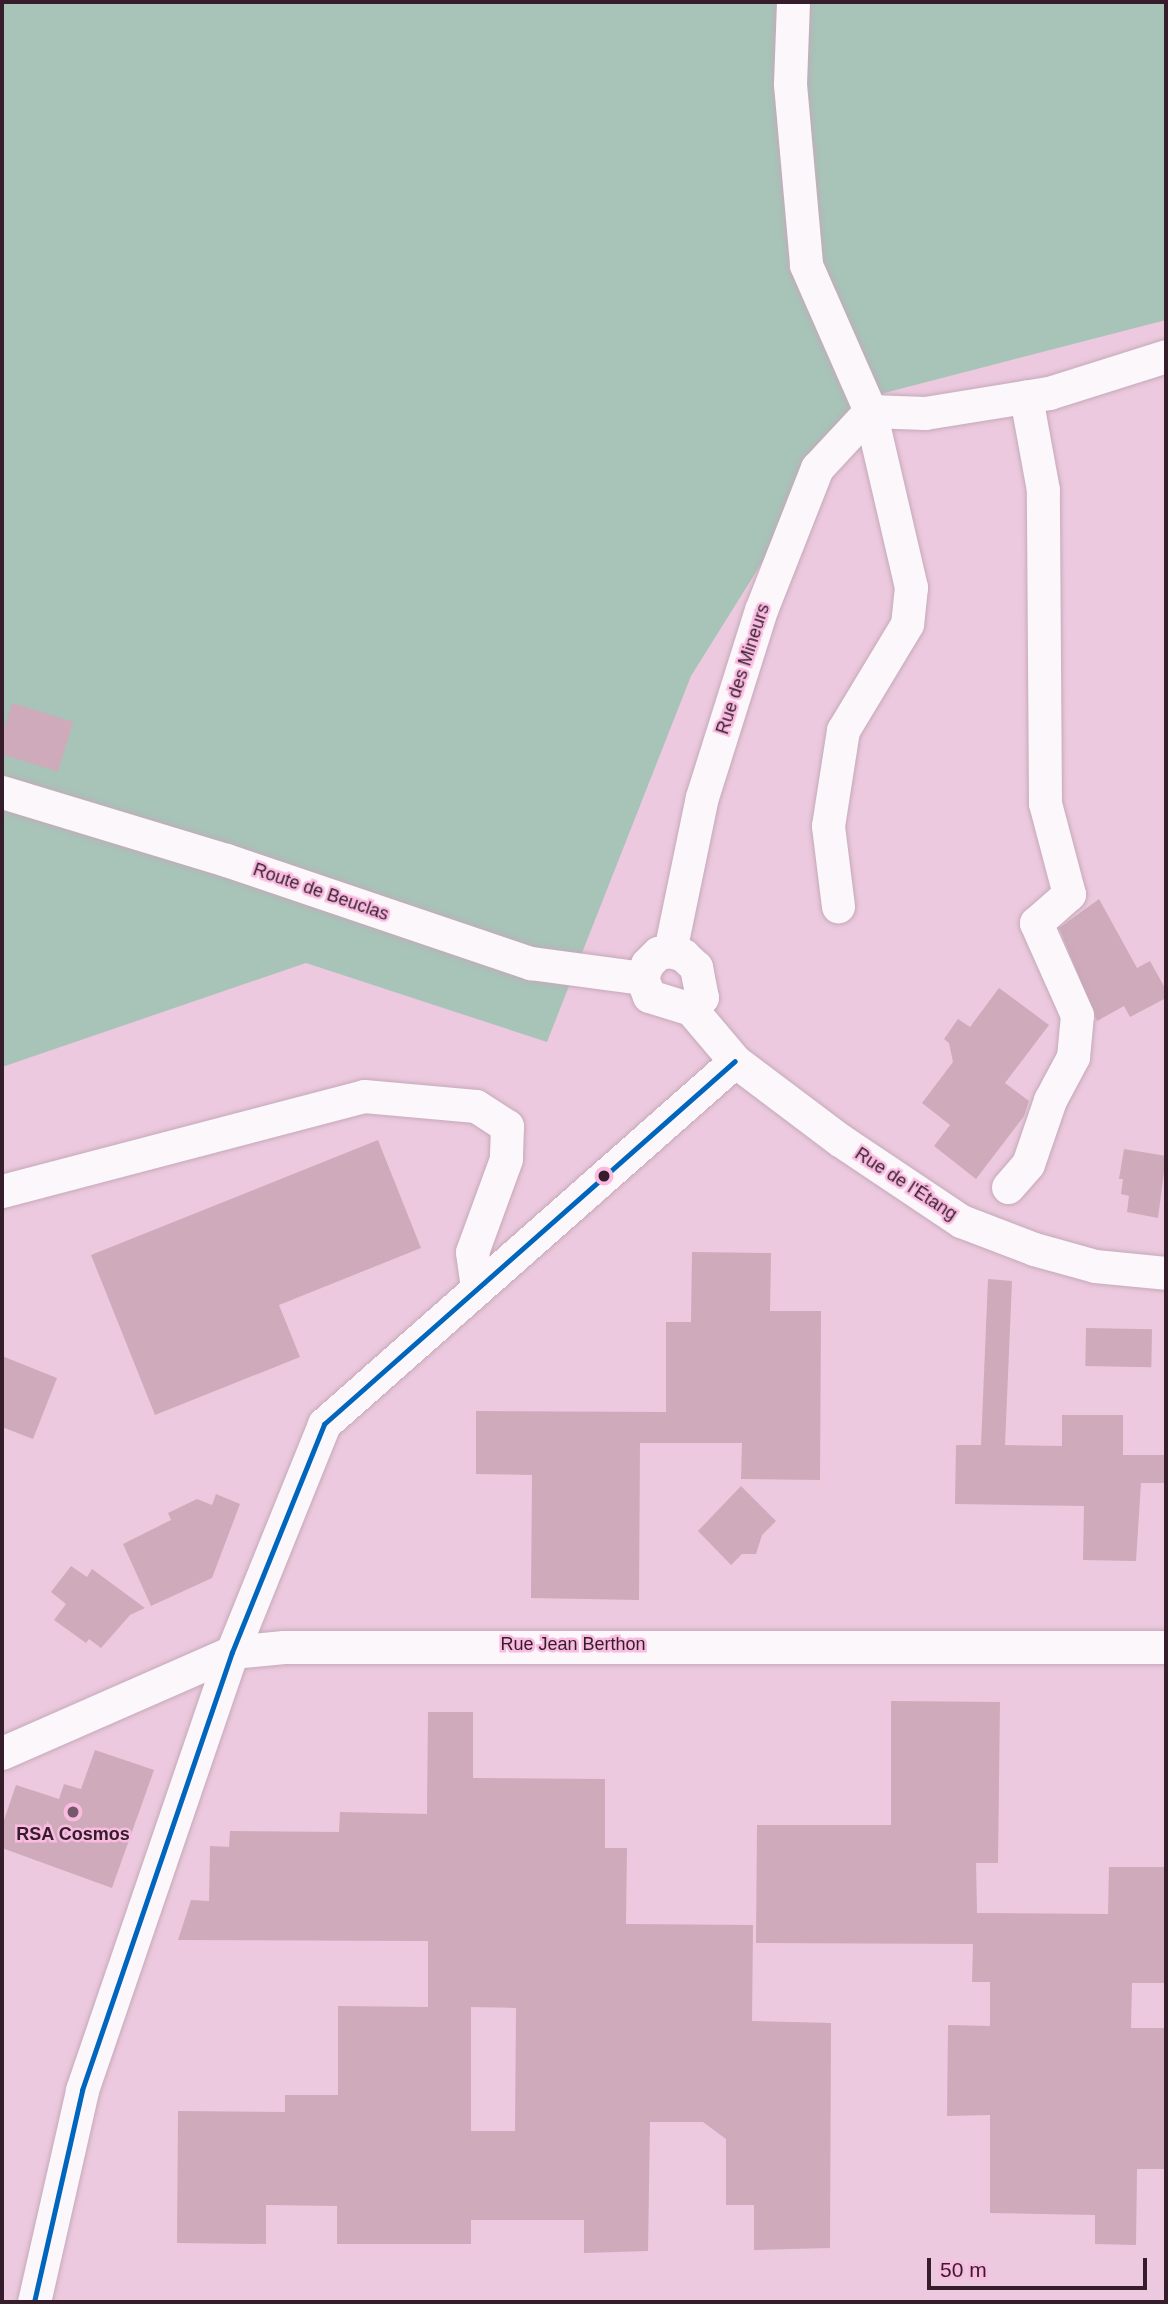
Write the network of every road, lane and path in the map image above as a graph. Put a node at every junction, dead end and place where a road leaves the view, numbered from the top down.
1 (793, 2) edge
2 (1166, 356) edge
3 (1026, 397) junction
4 (870, 411) junction
5 (2, 792) edge
6 (838, 906) dead end
7 (670, 951) junction
8 (642, 978) junction
9 (691, 1009) junction
10 (735, 1061) junction
11 (1008, 1187) dead end
12 (2, 1191) edge
13 (1166, 1273) edge
14 (477, 1286) junction
15 (1166, 1647) edge
16 (232, 1652) junction
17 (2, 1754) edge
18 (34, 2302) edge

1 - 4 street
2 - 3 street
3 - 4 street
3 - 11 street
4 - 6 street
4 - 7 street, Rue des Mineurs
5 - 8 street, Route de Beuclas
7 - 8 street
7 - 9 street
8 - 9 street
9 - 10 street, Rue de l'Étang
10 - 13 street, Rue de l'Étang
10 - 14 street
12 - 14 street
14 - 16 street
15 - 16 street, Rue Jean Berthon
16 - 17 street, Rue Jean Berthon
16 - 18 street

